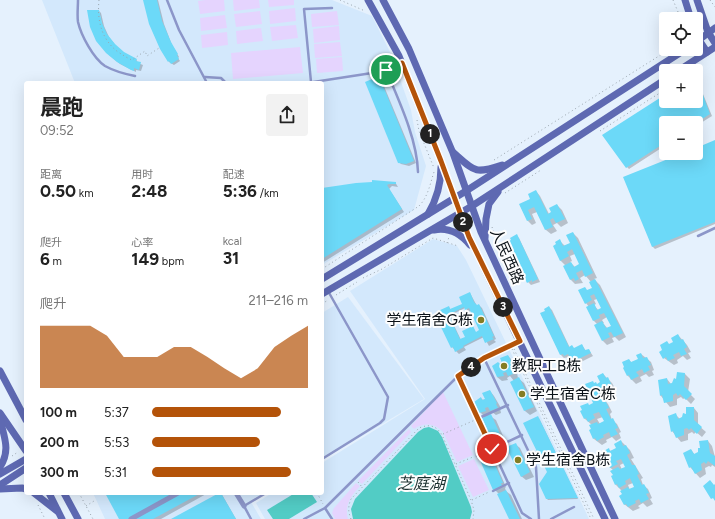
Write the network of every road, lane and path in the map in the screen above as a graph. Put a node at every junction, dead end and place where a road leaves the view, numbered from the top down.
1 (78, 0) edge
2 (99, 0) edge
3 (167, 0) edge
4 (340, 0) edge
5 (368, 0) edge
6 (383, 0) edge
7 (673, 0) edge
8 (685, 0) edge
9 (697, 0) edge
10 (710, 0) edge
11 (332, 8) dead end
12 (715, 8) edge
13 (367, 11) dead end
14 (678, 12) edge
15 (689, 12) edge
16 (712, 30) edge
17 (703, 37) edge
18 (715, 44) edge
19 (703, 47) edge
20 (715, 47) edge
21 (159, 48) dead end
22 (707, 52) junction
23 (659, 56) edge
24 (675, 56) edge
25 (402, 63) junction
26 (689, 64) edge
27 (386, 70) junction
28 (134, 76) dead end
29 (205, 77) junction
30 (206, 81) edge
31 (224, 81) edge
32 (311, 81) edge
33 (317, 81) edge
34 (659, 84) edge
35 (659, 94) edge
36 (596, 134) dead end
37 (453, 152) junction
38 (441, 161) junction
39 (491, 162) dead end
40 (512, 162) junction
41 (546, 166) dead end
42 (418, 172) dead end
43 (501, 187) junction
44 (428, 190) dead end
45 (466, 191) junction
46 (500, 197) dead end
47 (455, 198) junction
48 (472, 206) junction
49 (460, 213) junction
50 (426, 216) junction
51 (492, 224) dead end
52 (715, 228) edge
53 (430, 231) junction
54 (450, 234) dead end
55 (495, 236) dead end
56 (698, 236) dead end
57 (485, 240) junction
58 (448, 243) junction
59 (458, 246) dead end
60 (476, 252) junction
61 (324, 268) edge
62 (324, 278) edge
63 (362, 278) dead end
64 (357, 282) dead end
65 (325, 292) edge
66 (340, 293) dead end
67 (520, 341) junction
68 (511, 345) junction
69 (484, 358) junction
70 (0, 371) edge
71 (458, 376) junction
72 (508, 405) junction
73 (0, 414) edge
74 (24, 415) edge
75 (479, 418) junction
76 (0, 419) edge
77 (442, 435) junction
78 (522, 435) junction
79 (24, 448) edge
80 (492, 449) junction
81 (324, 455) edge
82 (327, 456) junction
83 (477, 456) joint
84 (324, 457) edge
85 (24, 460) edge
86 (455, 464) junction
87 (0, 468) edge
88 (24, 469) edge
89 (0, 474) edge
90 (354, 479) junction
91 (509, 483) junction
92 (0, 485) edge
93 (363, 487) junction
94 (24, 488) edge
95 (0, 489) edge
96 (493, 491) joint
97 (37, 495) edge
98 (49, 495) edge
99 (65, 495) edge
100 (68, 495) edge
101 (80, 495) edge
102 (174, 495) edge
103 (237, 495) edge
104 (263, 495) edge
105 (318, 495) edge
106 (471, 500) junction
107 (94, 501) dead end
108 (36, 502) dead end
109 (69, 502) junction
110 (86, 506) junction
111 (244, 506) junction
112 (574, 507) dead end
113 (325, 508) junction
114 (58, 511) junction
115 (45, 519) edge
116 (62, 519) edge
117 (78, 519) edge
118 (93, 519) edge
119 (131, 519) edge
120 (251, 519) edge
121 (304, 519) edge
122 (332, 519) edge
123 (351, 519) edge
124 (473, 519) edge
125 (531, 519) edge
126 (539, 519) edge
127 (551, 519) edge
128 (591, 519) edge
129 (594, 519) edge
130 (605, 519) edge
131 (615, 519) edge

1 - 28 lane
2 - 21 path
3 - 29 lane
4 - 13 path
5 - 25 main road
6 - 37 main road, 人民西路
7 - 14 path
8 - 15 main road
9 - 16 main road
10 - 12 path
11 - 32 lane
16 - 17 main road
16 - 18 main road
19 - 22 main road
20 - 22 main road
22 - 26 main road
23 - 39 path
24 - 40 main road
25 - 27 lane
25 - 38 main road
27 - 33 lane
27 - 42 lane
29 - 30 lane
29 - 31 lane
34 - 43 main road
35 - 36 path
37 - 40 main road
37 - 45 main road, 人民西路
38 - 47 main road
38 - 50 main road
40 - 45 main road
41 - 46 path
43 - 48 main road
43 - 57 main road
44 - 61 path
45 - 47 main road
45 - 48 main road, 人民西路
47 - 49 main road
47 - 50 main road
48 - 49 main road
48 - 57 main road, 人民西路
49 - 53 main road
49 - 60 main road
50 - 62 main road
51 - 55 path
52 - 56 lane
53 - 60 main road
53 - 65 main road
54 - 58 path
57 - 131 main road, 人民西路
58 - 59 path
58 - 63 path
60 - 67 main road
64 - 66 path
65 - 82 lane
67 - 68 lane
67 - 130 main road
68 - 69 lane
68 - 128 path
68 - 129 path
69 - 71 lane
69 - 72 lane
70 - 74 main road
71 - 75 lane
71 - 90 lane
72 - 75 lane
72 - 78 lane
73 - 79 main road
75 - 77 path
75 - 80 lane
76 - 87 main road
77 - 86 path
77 - 93 path
78 - 80 lane
78 - 126 lane
80 - 83 lane
80 - 91 lane
81 - 82 lane
82 - 84 lane
83 - 86 path
85 - 89 main road
86 - 106 path
88 - 92 main road
90 - 93 path
90 - 113 lane
91 - 96 lane
91 - 125 lane
93 - 123 path
94 - 95 main road
96 - 106 path
97 - 114 main road
98 - 114 main road
99 - 109 main road
100 - 109 main road
101 - 110 path
102 - 119 street
103 - 111 street
104 - 111 lane
105 - 113 path
106 - 124 path
107 - 110 path
108 - 115 path
109 - 117 main road
110 - 118 path
111 - 120 lane
112 - 127 lane
113 - 121 lane
113 - 122 lane
114 - 116 main road

